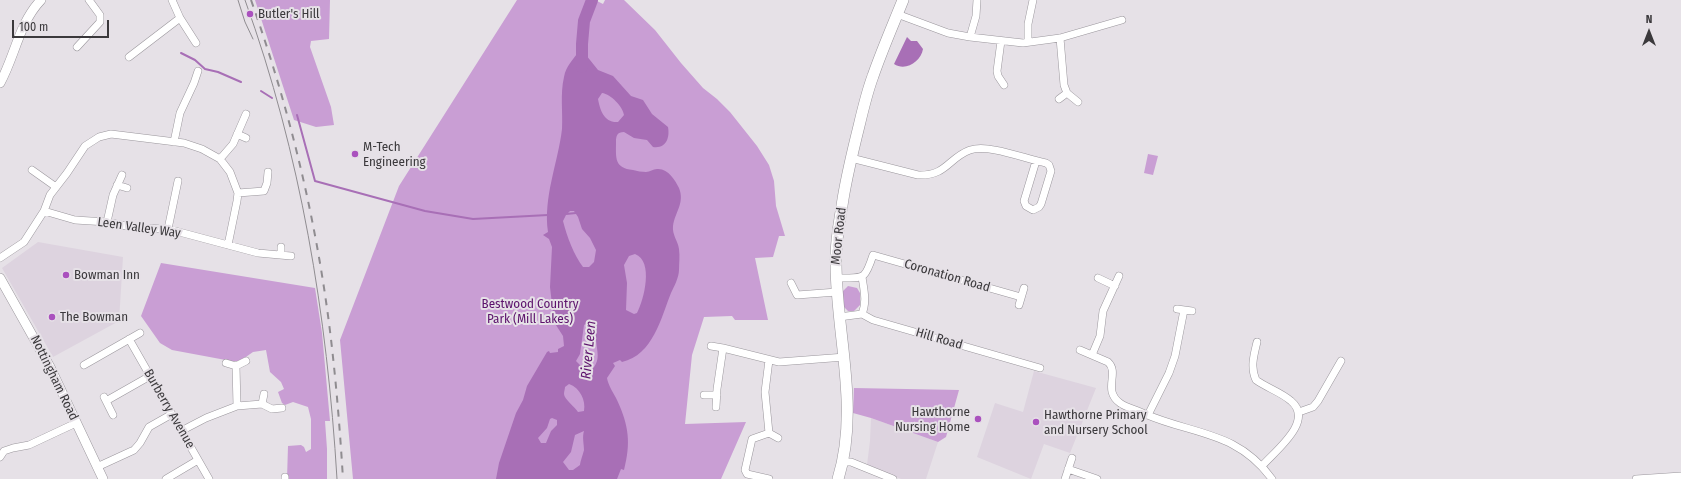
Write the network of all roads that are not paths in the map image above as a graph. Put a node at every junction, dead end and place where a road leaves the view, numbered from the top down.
1 (41, 0) edge
2 (89, 0) edge
3 (172, 0) edge
4 (903, 0) edge
5 (977, 0) edge
6 (1037, 1) edge
7 (897, 14) junction
8 (180, 18) junction
9 (1122, 20) dead end
10 (970, 37) junction
11 (1060, 38) junction
12 (1001, 41) junction
13 (196, 42) dead end
14 (1028, 42) junction
15 (77, 47) dead end
16 (129, 57) dead end
17 (198, 71) dead end
18 (998, 74) junction
19 (990, 77) dead end
20 (0, 83) edge
21 (1004, 85) dead end
22 (1067, 93) junction
23 (1059, 99) dead end
24 (1078, 102) dead end
25 (246, 114) dead end
26 (237, 134) junction
27 (246, 138) dead end
28 (174, 142) junction
29 (851, 158) junction
30 (220, 160) junction
31 (1036, 161) junction
32 (32, 170) dead end
33 (268, 172) dead end
34 (122, 174) dead end
35 (178, 181) dead end
36 (117, 185) junction
37 (56, 187) junction
38 (127, 188) dead end
39 (238, 193) junction
40 (44, 211) junction
41 (107, 222) junction
42 (168, 229) junction
43 (228, 246) junction
44 (281, 247) dead end
45 (280, 255) junction
46 (291, 256) dead end
47 (0, 258) edge
48 (1119, 276) dead end
49 (862, 277) junction
50 (0, 278) edge
51 (836, 278) junction
52 (1098, 278) dead end
53 (791, 283) dead end
54 (1115, 286) junction
55 (1024, 288) dead end
56 (837, 292) junction
57 (1021, 297) junction
58 (1019, 305) dead end
59 (1177, 308) dead end
60 (1184, 310) junction
61 (1192, 311) dead end
62 (862, 314) junction
63 (839, 317) junction
64 (140, 332) dead end
65 (129, 339) junction
66 (711, 346) dead end
67 (723, 348) junction
68 (1247, 348) dead end
69 (1080, 350) dead end
70 (1092, 355) junction
71 (844, 357) junction
72 (769, 360) junction
73 (246, 361) dead end
74 (1341, 361) dead end
75 (226, 363) dead end
76 (84, 365) dead end
77 (236, 366) junction
78 (1040, 368) dead end
79 (150, 376) junction
80 (264, 394) dead end
81 (704, 395) dead end
82 (717, 395) junction
83 (262, 404) junction
84 (237, 406) junction
85 (716, 407) dead end
86 (282, 408) dead end
87 (1298, 412) junction
88 (172, 414) junction
89 (113, 415) dead end
90 (1148, 415) junction
91 (76, 423) junction
92 (181, 430) junction
93 (769, 433) junction
94 (778, 438) dead end
95 (1, 451) edge
96 (1072, 458) dead end
97 (198, 460) junction
98 (843, 462) junction
99 (1262, 466) junction
100 (97, 467) junction
101 (1068, 469) junction
102 (1681, 476) edge
103 (760, 478) edge
104 (103, 479) edge
105 (166, 479) edge
106 (209, 479) edge
107 (769, 479) edge
108 (838, 479) edge
109 (893, 479) edge
110 (1065, 479) edge
111 (1097, 479) edge
112 (1272, 479) edge
113 (1636, 479) edge

1 - 20 street
2 - 15 street
3 - 8 street
4 - 7 main road, Moor Road
5 - 10 street
6 - 14 street
7 - 10 street
7 - 29 main road, Moor Road
8 - 13 street
8 - 16 street
9 - 11 street
10 - 12 street
11 - 14 street
11 - 22 street
12 - 14 street
12 - 18 street
17 - 28 street
18 - 19 street
18 - 21 street
22 - 23 street
22 - 24 street
25 - 26 street
26 - 27 street
26 - 30 street
28 - 30 street
28 - 37 street
29 - 31 street
29 - 51 main road, Moor Road
30 - 39 street
31 - 31 street
32 - 37 street
33 - 39 street
34 - 36 street
35 - 42 street
36 - 38 street
36 - 41 street
37 - 40 street
39 - 43 street
40 - 41 street, Leen Valley Way
40 - 47 street
41 - 42 street, Leen Valley Way
42 - 43 street, Leen Valley Way
43 - 45 street, Leen Valley Way
44 - 45 street
45 - 46 street, Leen Valley Way
48 - 54 street
49 - 51 street
49 - 57 street, Coronation Road
49 - 62 street
50 - 91 street, Nottingham Road
51 - 56 main road, Moor Road
52 - 54 street
53 - 56 street
54 - 70 street
55 - 57 street
56 - 63 main road, Moor Road
57 - 58 street
59 - 60 street
60 - 61 street
60 - 90 street
62 - 63 street
62 - 78 street, Hill Road
63 - 71 main road, Moor Road
64 - 65 street
65 - 76 street
65 - 79 street, Burberry Avenue
66 - 67 street
67 - 72 street
67 - 82 street
68 - 87 street
69 - 70 street
70 - 90 street
71 - 72 street
71 - 98 main road, Moor Road
72 - 93 street
73 - 77 street
74 - 87 street
75 - 77 street
77 - 84 street
79 - 88 street, Burberry Avenue
79 - 89 street
80 - 83 street
81 - 82 street
82 - 85 street
83 - 84 street
83 - 86 street
84 - 92 street
87 - 99 street
88 - 92 street, Burberry Avenue
88 - 100 street
90 - 99 street
91 - 95 street
91 - 100 street, Nottingham Road
92 - 97 street, Burberry Avenue
93 - 94 street
93 - 103 street
96 - 101 street
97 - 105 street
97 - 106 street, Burberry Avenue
98 - 108 main road, Moor Road
98 - 109 street
99 - 112 street
100 - 104 street, Nottingham Road
101 - 110 street
101 - 111 street
102 - 113 street
103 - 107 street

